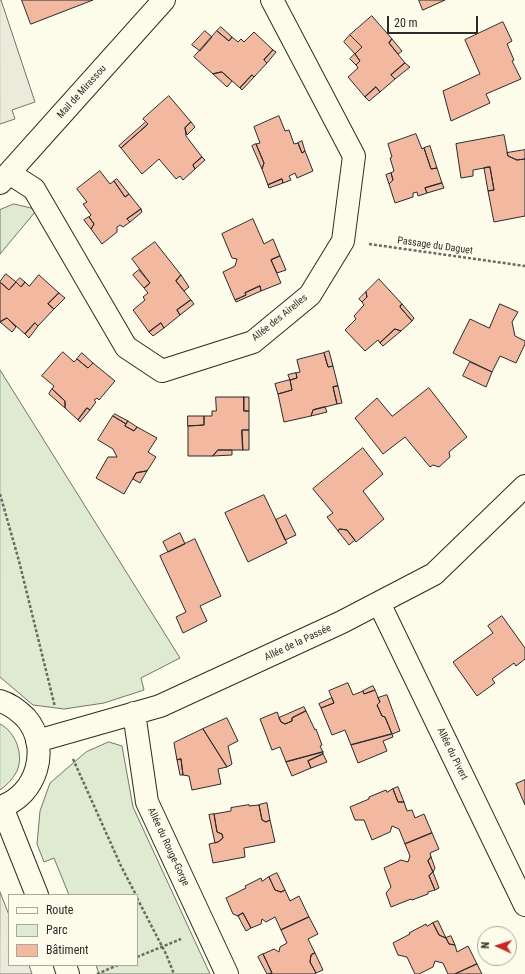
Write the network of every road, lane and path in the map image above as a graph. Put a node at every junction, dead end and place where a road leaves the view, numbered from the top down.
1 (164, 0) edge
2 (272, 0) edge
3 (5, 178) edge
4 (343, 241) junction
5 (525, 266) edge
6 (525, 486) edge
7 (0, 494) edge
8 (379, 603) junction
9 (0, 701) edge
10 (55, 710) dead end
11 (134, 713) junction
12 (37, 741) junction
13 (72, 757) dead end
14 (1, 807) edge
15 (520, 882) edge
16 (37, 894) edge
17 (135, 894) edge
18 (138, 900) edge
19 (525, 905) edge
20 (206, 928) junction
21 (162, 947) junction
22 (138, 957) edge
23 (116, 966) edge
24 (97, 974) edge
25 (174, 974) edge
26 (227, 974) edge

1 - 3 street, Mail de Mirassou
2 - 4 street, Allée des Airelles
3 - 4 street, Allée des Airelles
4 - 5 path, Passage du Daguet
6 - 8 street, Allée de la Passée
7 - 10 path
8 - 11 street, Allée de la Passée
8 - 15 street, Allée du Pivert
9 - 12 street
11 - 12 street, Allée de la Passée
11 - 20 street, Allée du Rouge-Gorge
12 - 14 street
13 - 17 path
14 - 16 street
15 - 19 street, Allée du Pivert
18 - 21 path
20 - 21 path
20 - 26 street, Allée du Rouge-Gorge
21 - 22 path
21 - 25 path
23 - 24 path

